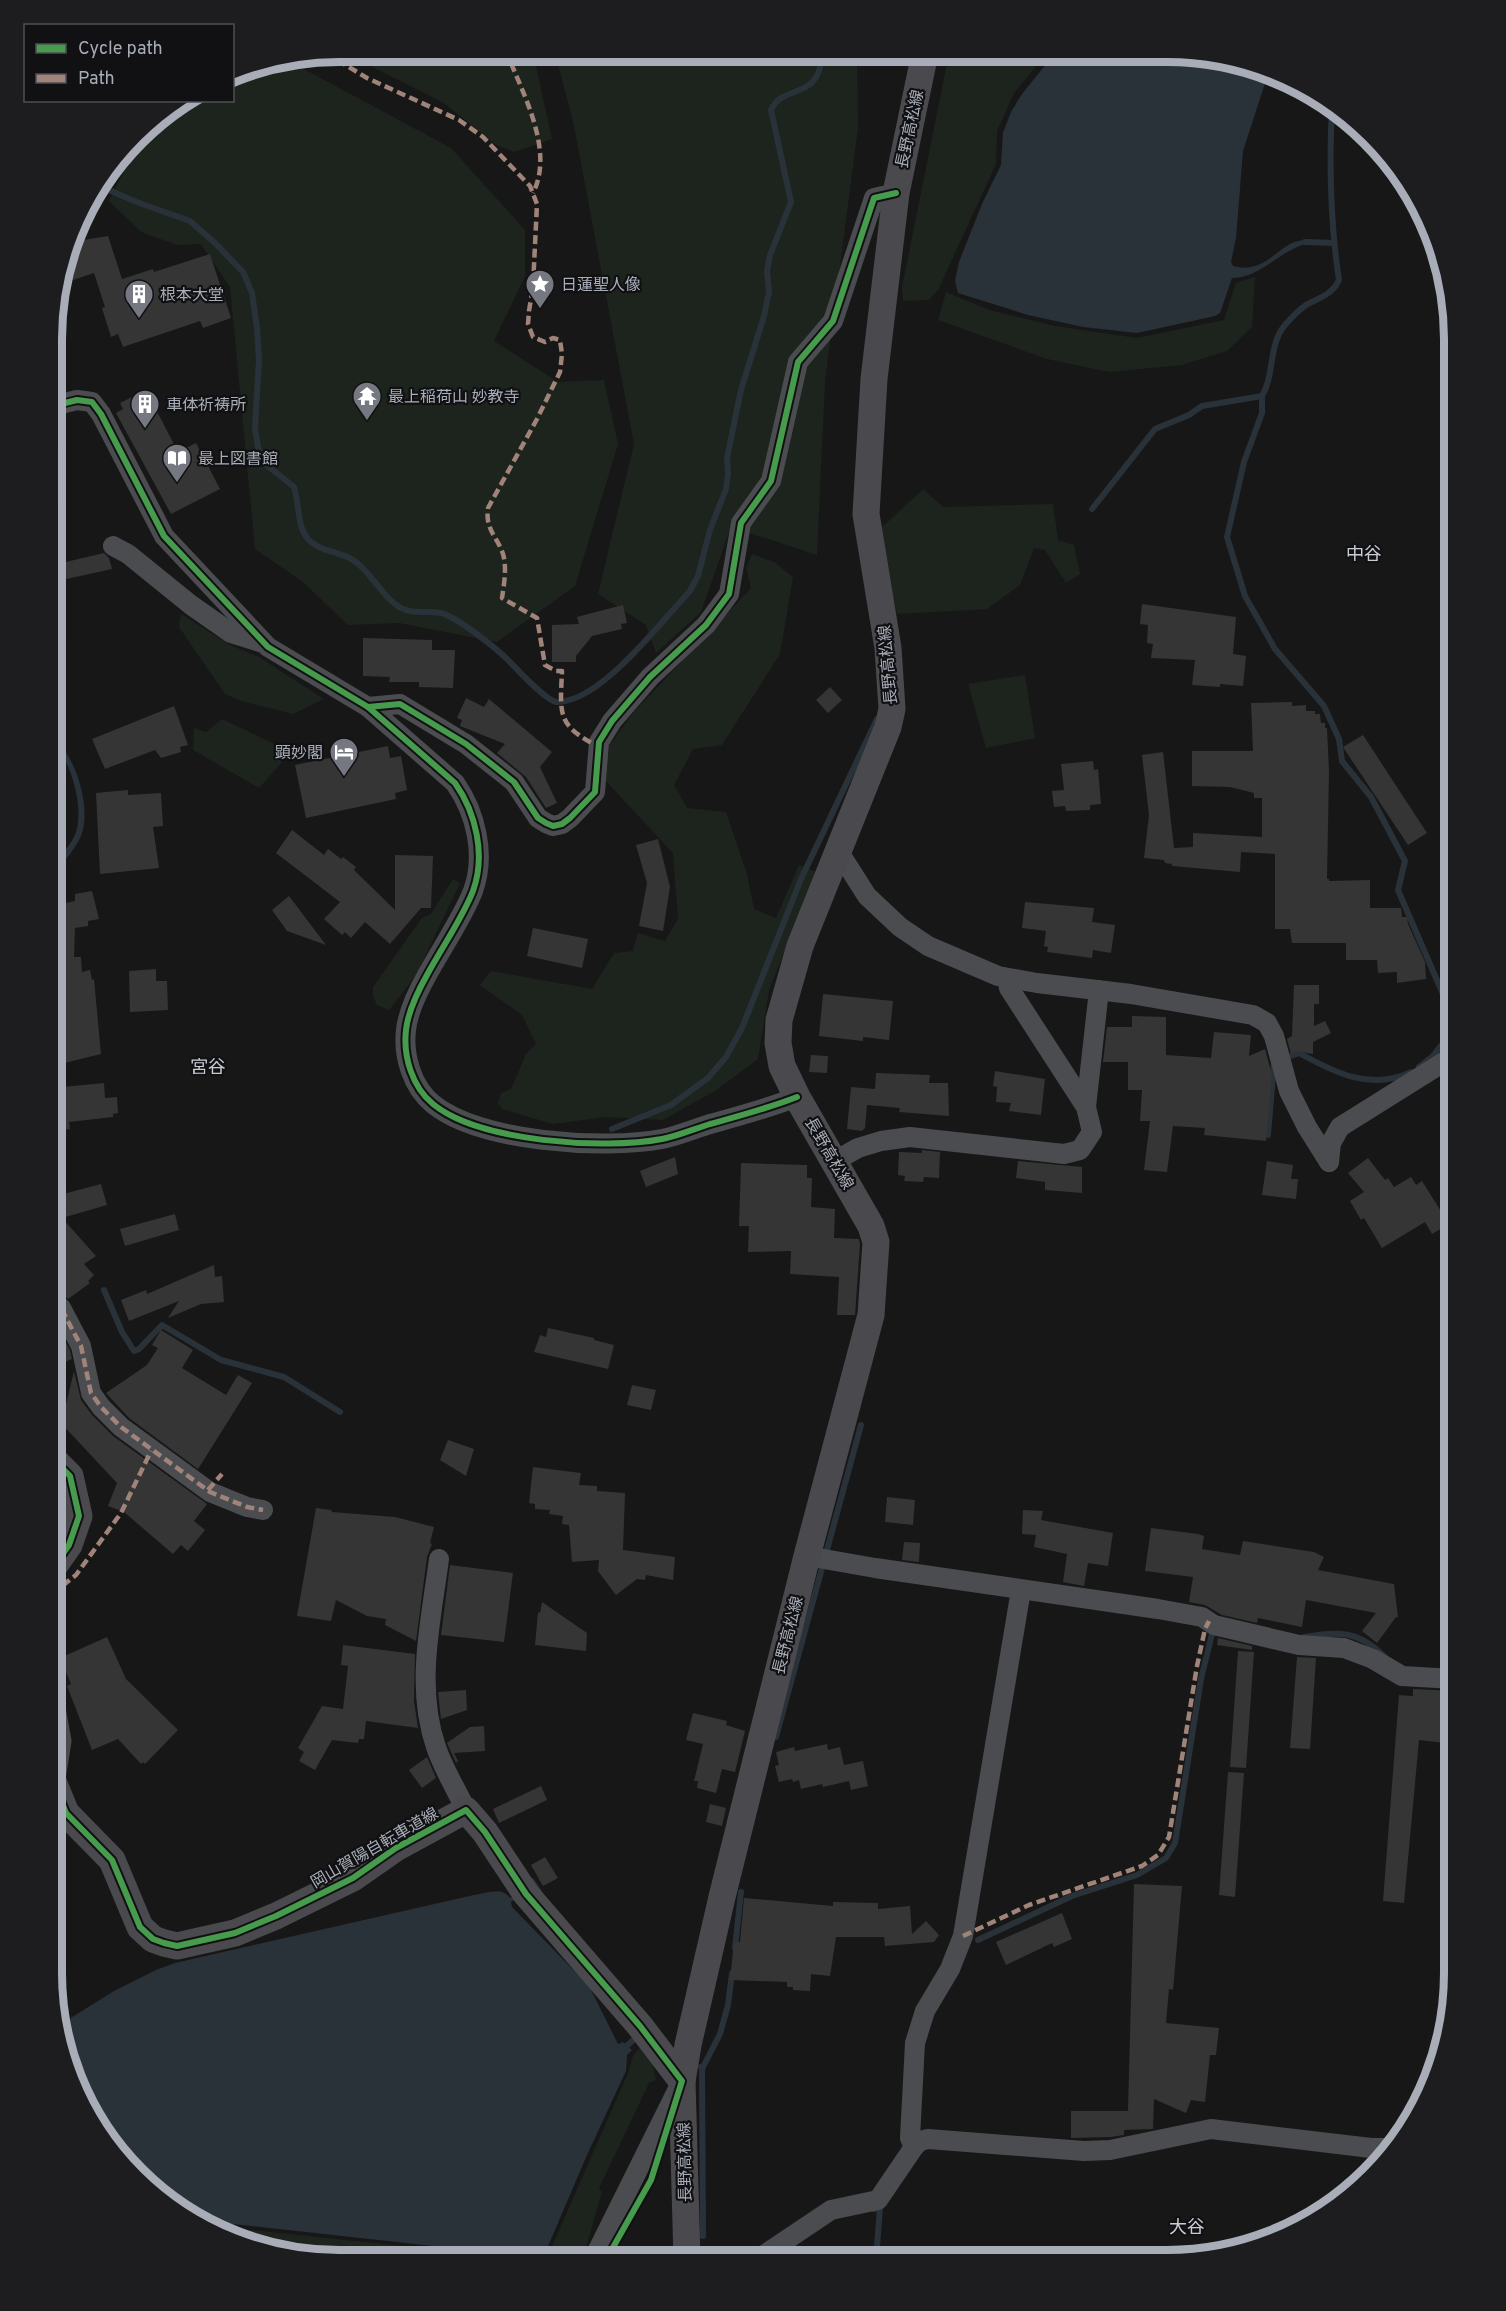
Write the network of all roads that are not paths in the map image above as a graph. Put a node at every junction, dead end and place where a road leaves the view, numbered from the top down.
1 (923, 62) edge
2 (896, 193) junction
3 (62, 404) edge
4 (113, 546) dead end
5 (264, 643) junction
6 (368, 707) junction
7 (839, 852) junction
8 (1007, 978) junction
9 (1099, 990) junction
10 (1444, 1062) edge
11 (797, 1097) junction
12 (1086, 1107) junction
13 (835, 1161) junction
14 (62, 1310) edge
15 (62, 1468) edge
16 (262, 1510) dead end
17 (62, 1555) edge
18 (819, 1558) junction
19 (439, 1559) dead end
20 (1021, 1590) junction
21 (1444, 1678) edge
22 (62, 1803) edge
23 (466, 1810) junction
24 (682, 2081) junction
25 (914, 2147) junction
26 (1382, 2148) edge
27 (598, 2250) edge
28 (687, 2250) edge
29 (771, 2250) edge

1 - 2 main road, 長野高松線
2 - 6 street
2 - 7 main road, 長野高松線
3 - 5 street
4 - 5 street
5 - 6 street
6 - 11 street
7 - 8 street
7 - 11 main road, 長野高松線
8 - 9 street
8 - 12 street
9 - 10 street
9 - 12 street
11 - 13 main road, 長野高松線
12 - 13 street
13 - 18 main road, 長野高松線
14 - 16 street
15 - 17 main road
18 - 20 street
18 - 24 main road, 長野高松線
19 - 23 street
20 - 21 street
20 - 25 street
22 - 23 main road, 岡山賀陽自転車道線
23 - 24 main road
24 - 27 street
24 - 28 main road, 長野高松線
25 - 26 street
25 - 29 street

